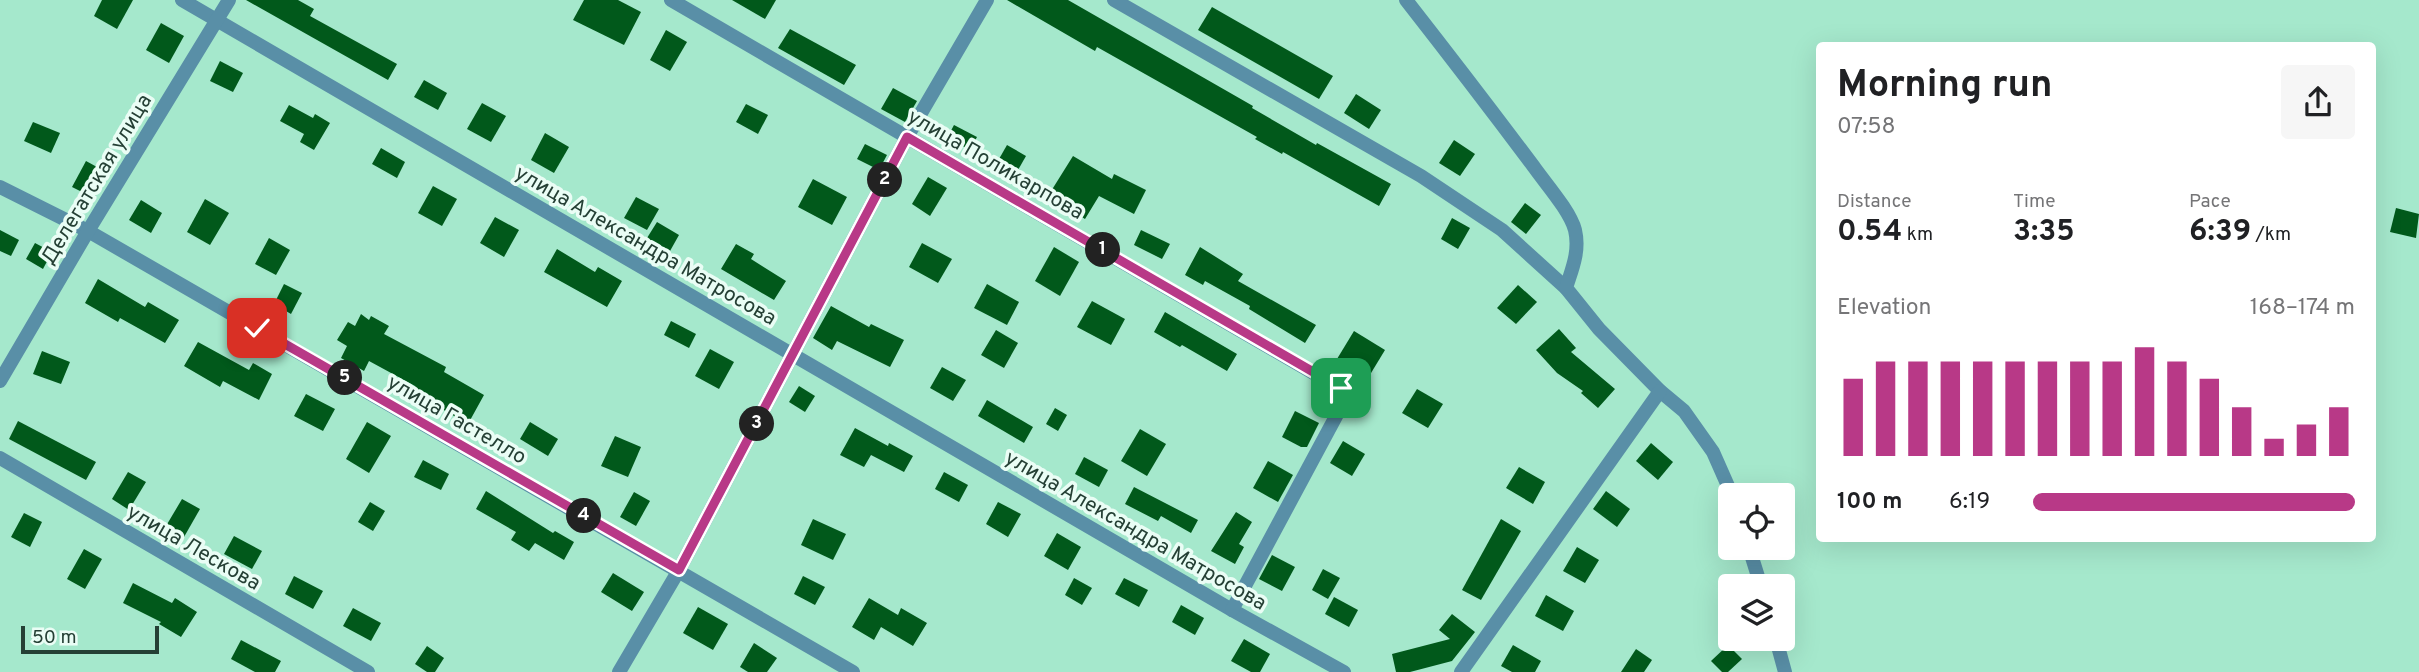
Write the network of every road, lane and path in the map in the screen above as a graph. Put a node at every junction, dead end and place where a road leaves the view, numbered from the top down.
1 (182, 0) edge
2 (229, 0) edge
3 (671, 0) edge
4 (987, 0) edge
5 (1114, 0) edge
6 (1406, 0) edge
7 (218, 19) junction
8 (907, 137) junction
9 (0, 187) edge
10 (88, 231) junction
11 (1566, 288) junction
12 (793, 356) junction
13 (0, 381) edge
14 (1660, 391) junction
15 (0, 458) edge
16 (1727, 483) edge
17 (679, 570) junction
18 (1232, 610) junction
19 (1779, 651) edge
20 (368, 672) edge
21 (619, 672) edge
22 (853, 672) edge
23 (1344, 672) edge
24 (1461, 672) edge
25 (1785, 672) edge

1 - 7 street, улица Александра Матросова
2 - 7 street, Делегатская улица
3 - 8 street, улица Поликарпова
4 - 8 street
5 - 11 street
6 - 11 street
7 - 10 street, Делегатская улица
7 - 12 street, улица Александра Матросова
8 - 12 street
8 - 18 street, улица Поликарпова
9 - 10 street, улица Гастелло
10 - 13 street, Делегатская улица
10 - 17 street, улица Гастелло
11 - 14 street
12 - 17 street
12 - 18 street, улица Александра Матросова
14 - 16 street
14 - 24 street
15 - 20 street, улица Лескова
17 - 21 street
17 - 22 street, улица Гастелло
18 - 23 street, улица Александра Матросова
19 - 25 street

